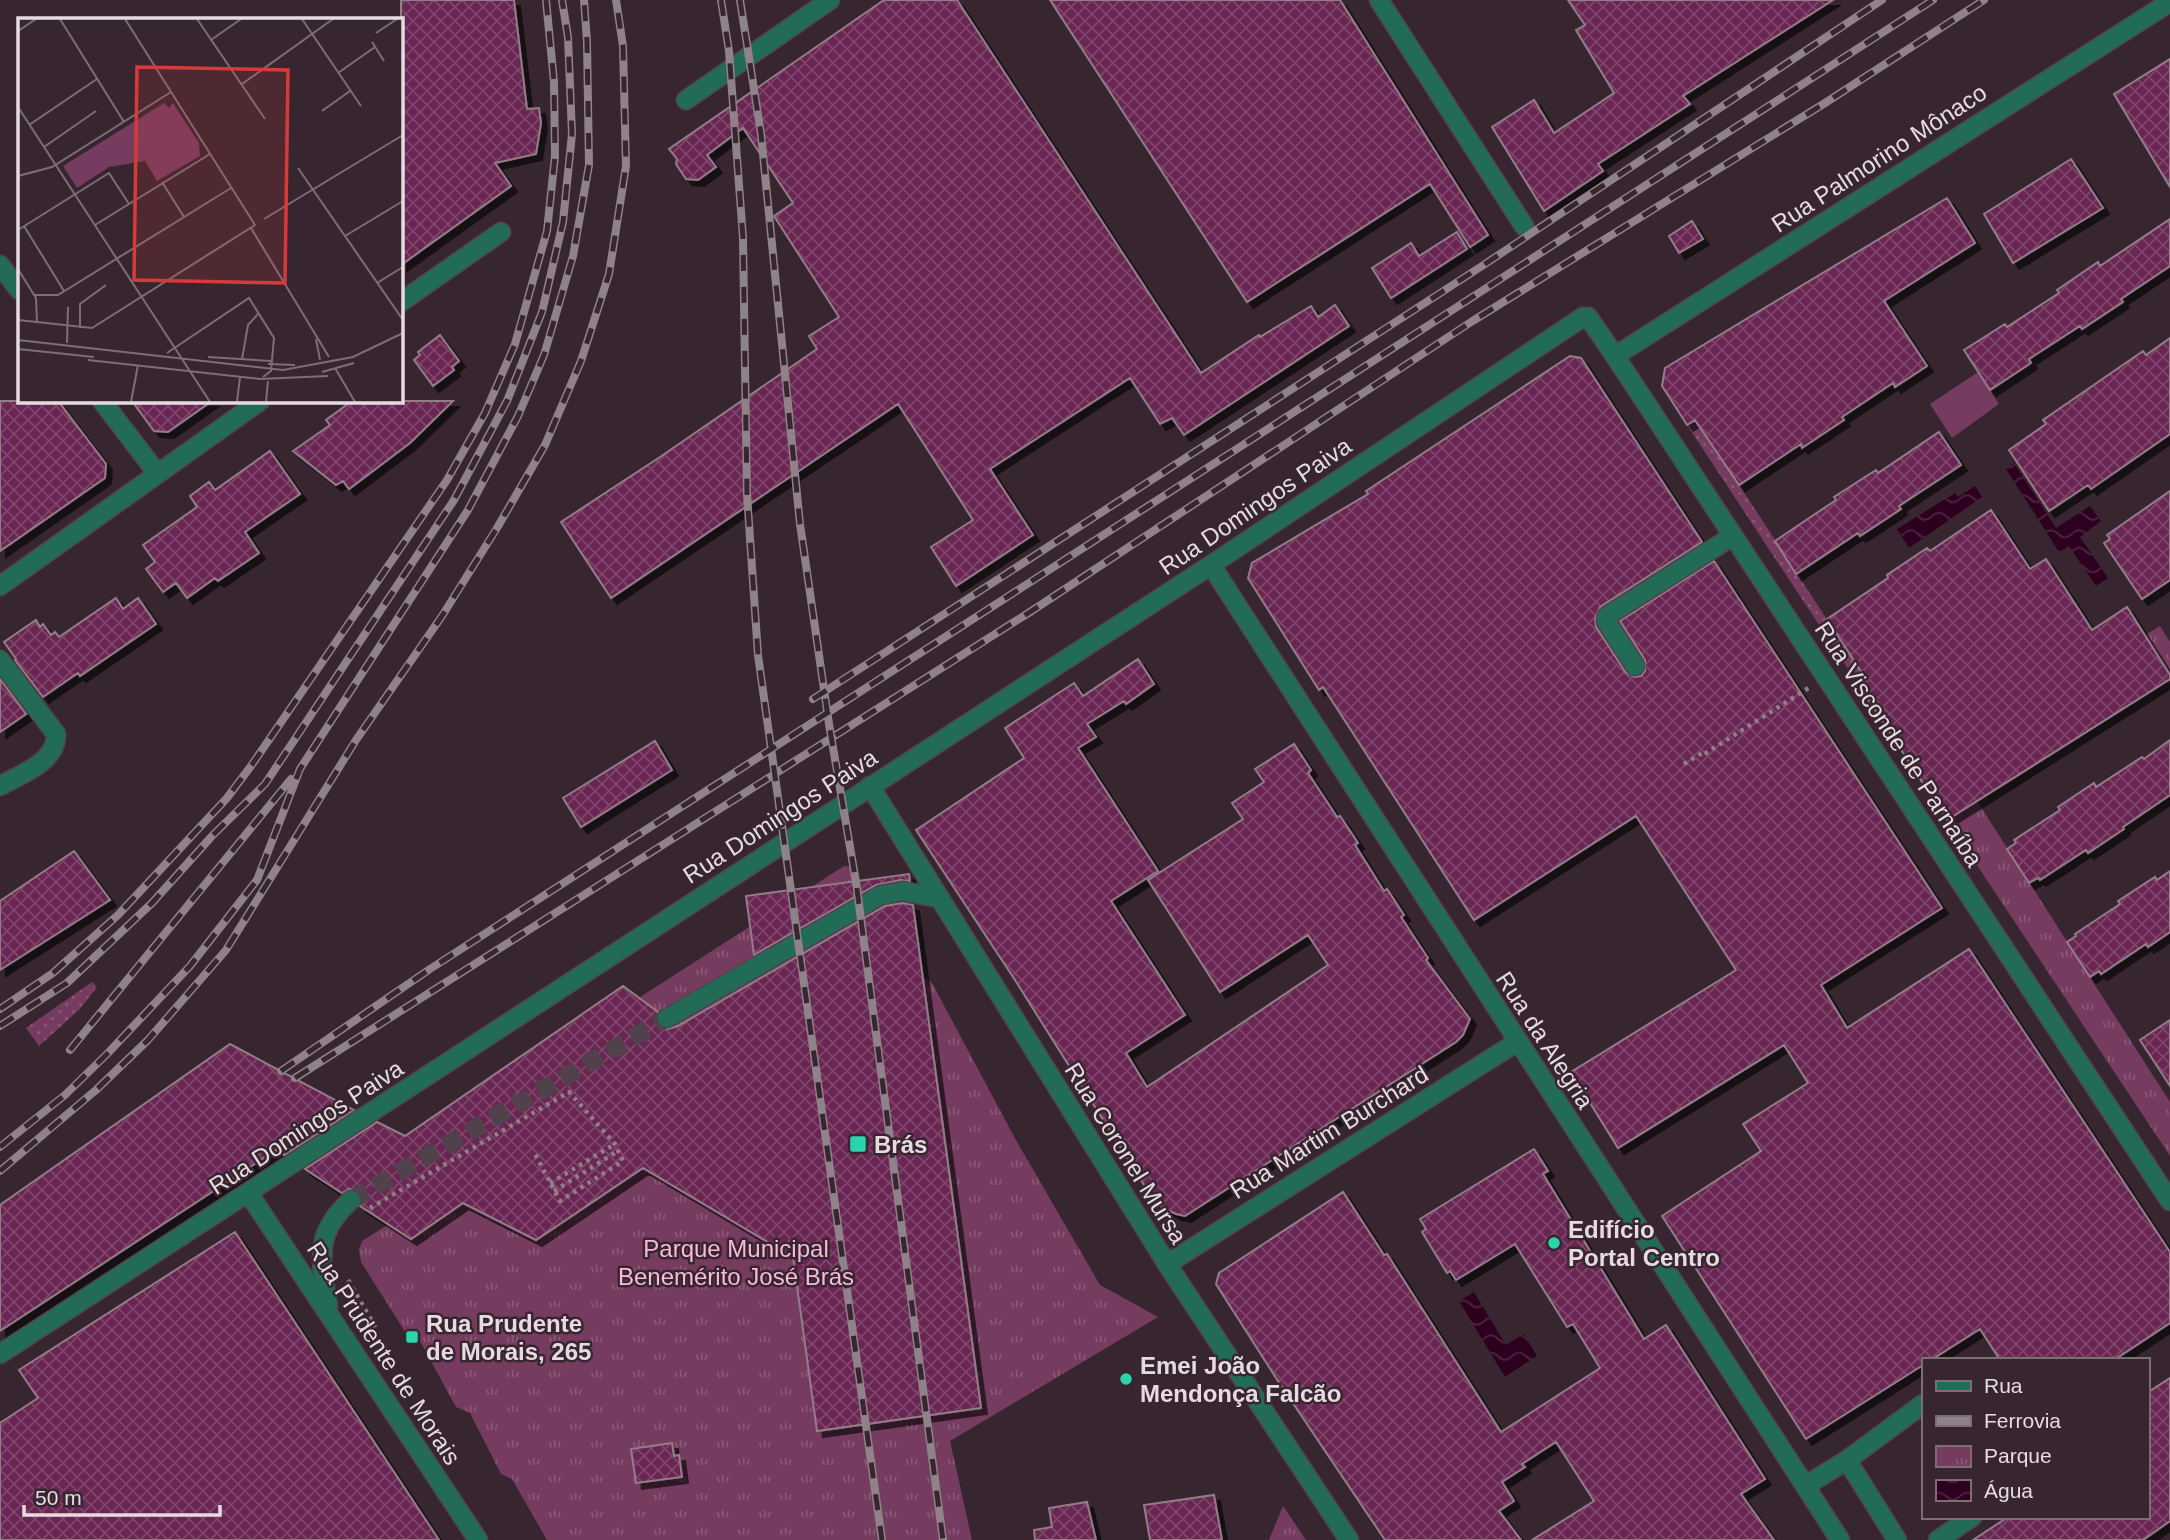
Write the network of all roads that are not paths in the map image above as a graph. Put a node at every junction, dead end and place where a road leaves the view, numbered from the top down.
1 (830, 0) edge
2 (1379, 0) edge
3 (2170, 2) edge
4 (686, 100) dead end
5 (1524, 226) dead end
6 (501, 232) dead end
7 (0, 265) edge
8 (18, 289) edge
9 (402, 301) edge
10 (1586, 317) joint
11 (1615, 356) junction
12 (103, 402) edge
13 (259, 402) edge
14 (157, 473) junction
15 (1734, 537) junction
16 (1211, 565) junction
17 (0, 586) edge
18 (0, 660) edge
19 (1635, 666) dead end
20 (0, 786) edge
21 (870, 786) junction
22 (938, 898) junction
23 (667, 1018) tunnel mouth
24 (1517, 1042) junction
25 (249, 1194) junction
26 (351, 1200) tunnel mouth
27 (2170, 1201) edge
28 (1167, 1264) junction
29 (329, 1312) junction
30 (0, 1354) edge
31 (1922, 1405) edge
32 (1847, 1460) junction
33 (1805, 1486) junction
34 (1969, 1519) edge
35 (478, 1540) edge
36 (1349, 1540) edge
37 (1840, 1540) edge
38 (1897, 1540) edge
39 (1938, 1540) edge

1 - 4 street
2 - 5 street
3 - 11 street, Rua Palmorino Mônaco
6 - 9 street
7 - 8 street
10 - 11 street, Rua Visconde de Parnaíba
10 - 16 street, Rua Domingos Paiva
11 - 15 street, Rua Visconde de Parnaíba
12 - 14 street
13 - 14 street
14 - 17 street
15 - 19 street
15 - 27 street, Rua Visconde de Parnaíba
16 - 21 street, Rua Domingos Paiva
16 - 24 street, Rua da Alegria
18 - 20 street
21 - 22 street, Rua Coronel Mursa
21 - 25 street, Rua Domingos Paiva
22 - 23 street
22 - 28 street, Rua Coronel Mursa
24 - 28 street, Rua Martim Burchard
24 - 33 street, Rua da Alegria
25 - 29 street, Rua Prudente de Morais
25 - 30 street, Rua Domingos Paiva
26 - 29 street
28 - 36 street, Rua Coronel Mursa
29 - 35 street, Rua Prudente de Morais
31 - 32 street
32 - 33 street
32 - 38 street
33 - 37 street, Rua da Alegria
34 - 39 street

